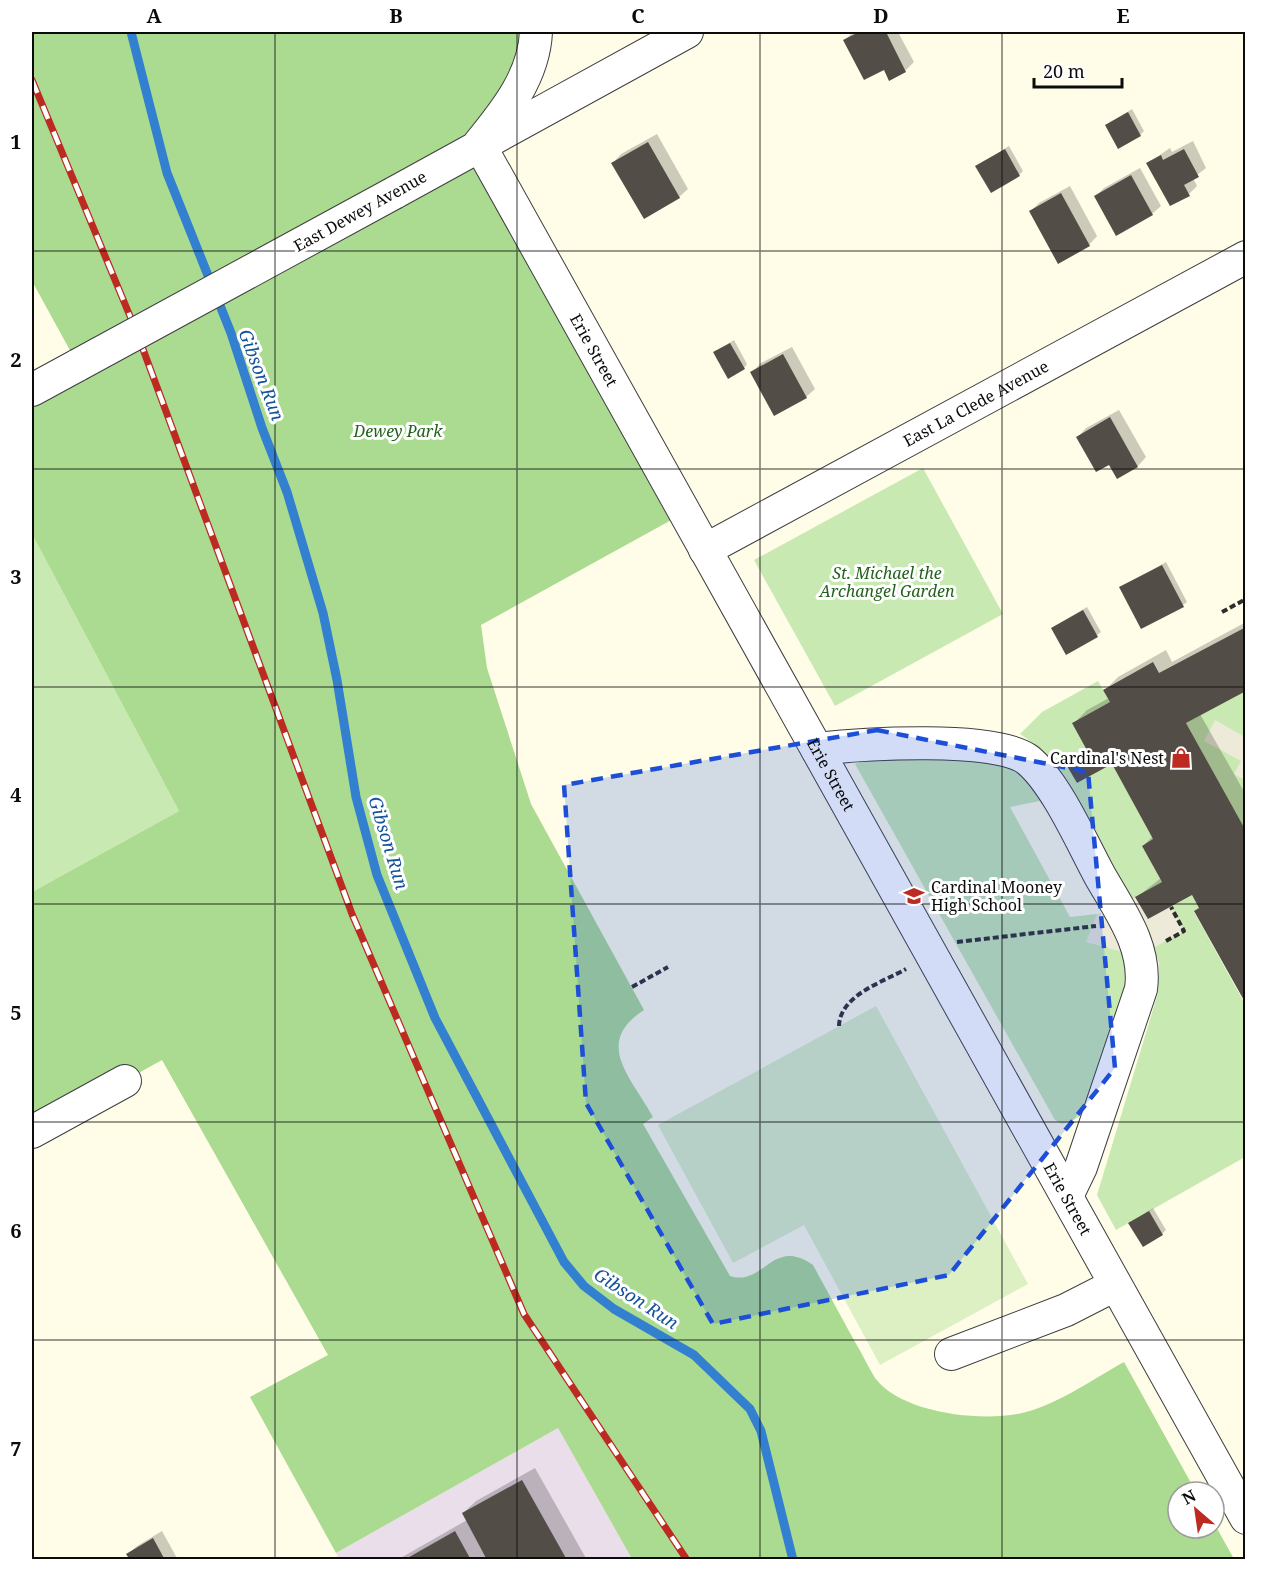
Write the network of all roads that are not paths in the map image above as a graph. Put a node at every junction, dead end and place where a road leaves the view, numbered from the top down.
1 (536, 32) edge
2 (687, 32) edge
3 (479, 144) junction
4 (1245, 256) edge
5 (32, 390) edge
6 (705, 550) junction
7 (817, 749) junction
8 (124, 1081) dead end
9 (32, 1132) edge
10 (1067, 1196) junction
11 (1115, 1285) junction
12 (951, 1354) dead end
13 (1245, 1518) edge

1 - 3 street
2 - 3 street, East Dewey Avenue
3 - 5 street, East Dewey Avenue, bridge
3 - 6 street, Erie Street
4 - 6 street, East La Clede Avenue
6 - 7 street, Erie Street
7 - 10 street, Erie Street
7 - 10 street
8 - 9 street
10 - 11 street, Erie Street
11 - 12 street
11 - 13 street, Erie Street

